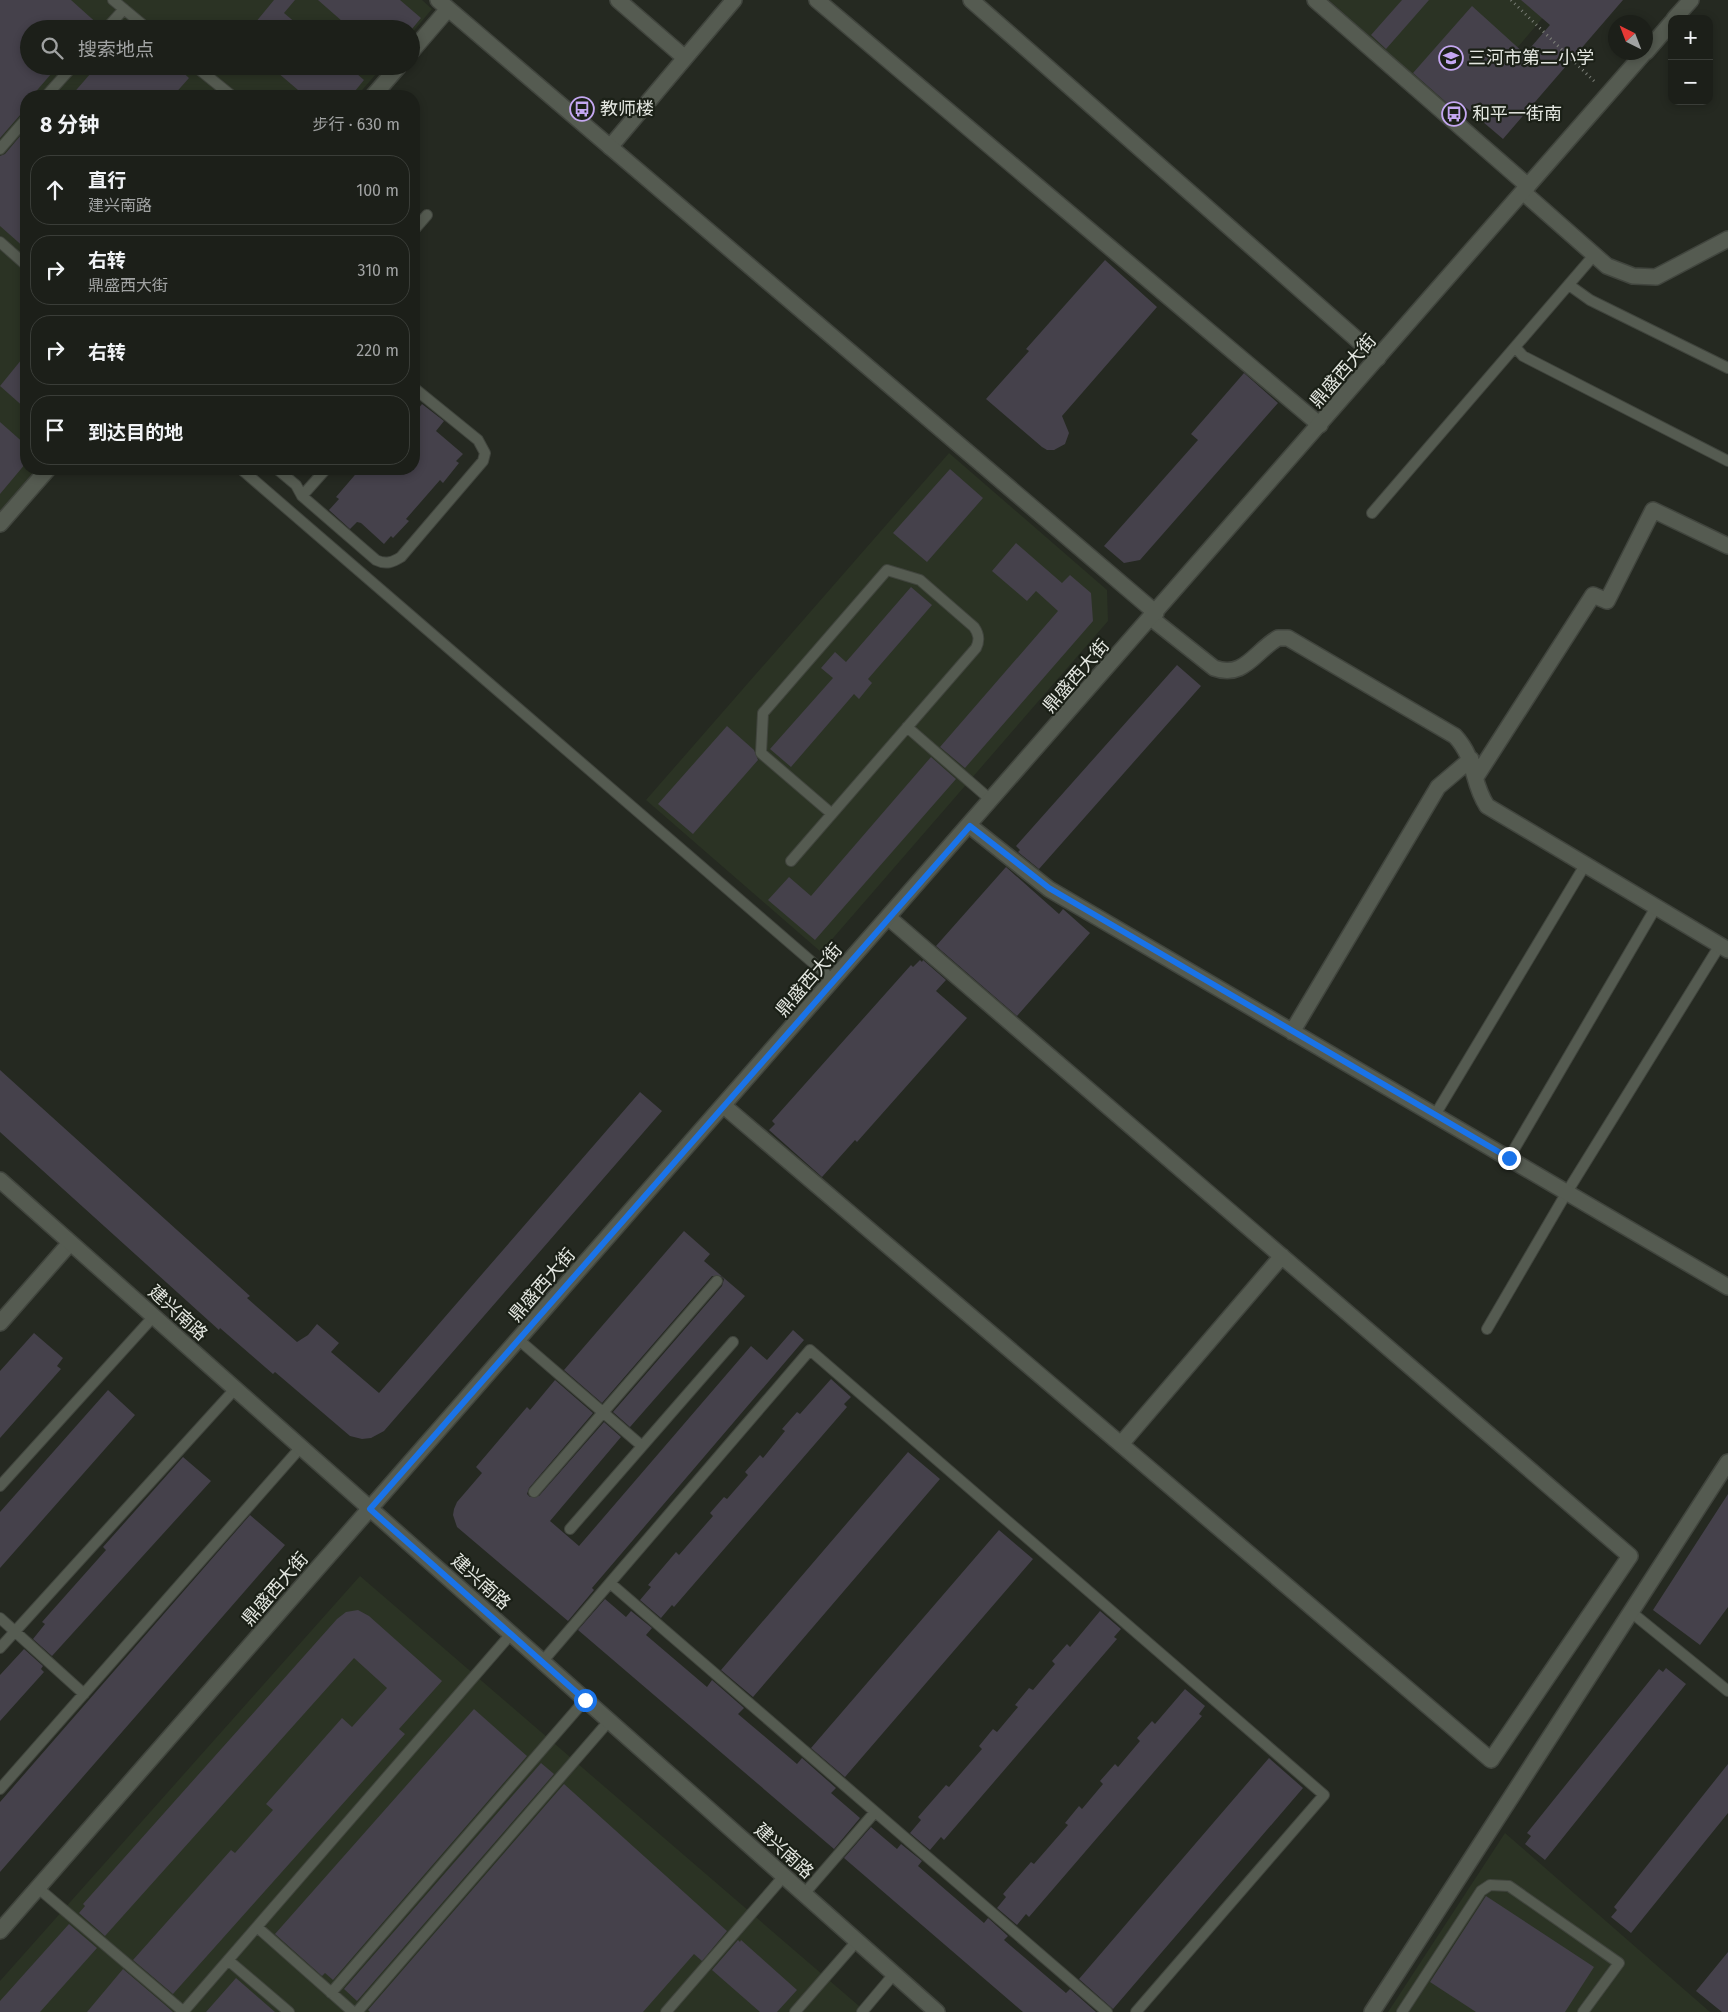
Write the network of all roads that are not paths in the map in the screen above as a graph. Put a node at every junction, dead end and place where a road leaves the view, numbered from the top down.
1 (113, 0) edge
2 (618, 0) edge
3 (734, 0) edge
4 (817, 0) edge
5 (971, 0) edge
6 (1315, 0) edge
7 (1691, 0) edge
8 (443, 5) edge
9 (124, 9) junction
10 (1678, 15) edge
11 (114, 20) edge
12 (137, 20) edge
13 (1668, 26) edge
14 (420, 39) edge
15 (1653, 43) edge
16 (685, 58) junction
17 (1638, 60) edge
18 (65, 75) edge
19 (206, 75) edge
20 (391, 75) edge
21 (51, 90) edge
22 (225, 90) edge
23 (378, 90) edge
24 (20, 126) edge
25 (610, 147) junction
26 (0, 149) edge
27 (1526, 189) junction
28 (427, 215) dead end
29 (420, 223) edge
30 (1728, 239) edge
31 (0, 242) edge
32 (1595, 254) junction
33 (20, 260) edge
34 (1569, 285) junction
35 (1515, 347) junction
36 (1378, 358) junction
37 (1728, 368) edge
38 (420, 393) edge
39 (1320, 425) junction
40 (1728, 461) edge
41 (43, 475) edge
42 (248, 475) edge
43 (285, 475) edge
44 (321, 475) edge
45 (302, 496) junction
46 (1372, 513) dead end
47 (0, 524) edge
48 (1728, 546) edge
49 (1154, 615) junction
50 (907, 727) junction
51 (1471, 759) junction
52 (1476, 777) junction
53 (992, 801) junction
54 (832, 814) junction
55 (970, 826) junction
56 (791, 861) dead end
57 (1585, 865) junction
58 (1656, 907) junction
59 (889, 918) junction
60 (1724, 947) edge
61 (834, 981) junction
62 (1292, 1032) junction
63 (724, 1106) junction
64 (1435, 1115) junction
65 (1509, 1158) junction
66 (0, 1180) edge
67 (1568, 1192) junction
68 (70, 1243) junction
69 (1282, 1256) junction
70 (717, 1281) dead end
71 (1728, 1287) edge
72 (154, 1316) junction
73 (0, 1323) edge
74 (1487, 1329) dead end
75 (519, 1340) junction
76 (733, 1342) dead end
77 (235, 1388) junction
78 (603, 1413) junction
79 (1121, 1444) junction
80 (642, 1446) junction
81 (301, 1447) junction
82 (1728, 1462) edge
83 (0, 1486) edge
84 (534, 1492) dead end
85 (370, 1509) junction
86 (570, 1529) dead end
87 (610, 1583) junction
88 (1631, 1612) junction
89 (0, 1618) edge
90 (15, 1631) junction
91 (511, 1634) junction
92 (0, 1648) edge
93 (542, 1662) junction
94 (1728, 1691) edge
95 (84, 1694) junction
96 (585, 1700) junction
97 (609, 1721) junction
98 (0, 1790) edge
99 (875, 1812) junction
100 (784, 1876) junction
101 (38, 1888) junction
102 (804, 1894) junction
103 (257, 1927) junction
104 (0, 1931) edge
105 (857, 1941) junction
106 (228, 1960) junction
107 (894, 1974) junction
108 (331, 1993) junction
109 (184, 2012) edge
110 (289, 2012) edge
111 (353, 2012) edge
112 (357, 2012) edge
113 (666, 2012) edge
114 (795, 2012) edge
115 (862, 2012) edge
116 (937, 2012) edge
117 (1107, 2012) edge
118 (1136, 2012) edge
119 (1372, 2012) edge
120 (1402, 2012) edge
121 (1583, 2012) edge

1 - 9 lane
2 - 16 street
3 - 16 street
4 - 39 street
5 - 36 street
6 - 27 street
7 - 10 street
8 - 14 street
8 - 25 street
9 - 11 lane
9 - 12 lane
13 - 15 street, 鼎盛西大街
16 - 25 street
17 - 27 street, 鼎盛西大街
18 - 21 lane
19 - 22 lane
20 - 23 street
24 - 26 lane
25 - 49 street
27 - 32 street
27 - 36 street, 鼎盛西大街
28 - 29 lane
30 - 32 street
31 - 33 lane
32 - 34 lane
34 - 35 lane
34 - 37 lane
35 - 40 lane
35 - 46 lane
36 - 39 street, 鼎盛西大街
38 - 45 lane
39 - 49 street, 鼎盛西大街
41 - 47 street
42 - 61 lane
43 - 45 lane
44 - 45 lane
48 - 52 street
49 - 51 street
49 - 53 street, 鼎盛西大街
50 - 53 lane
50 - 54 lane
50 - 54 lane
51 - 52 street
51 - 62 street
52 - 57 street
53 - 55 street, 鼎盛西大街
54 - 56 lane
55 - 59 street, 鼎盛西大街
55 - 62 street
57 - 58 street
57 - 64 lane
58 - 60 street
58 - 65 lane
59 - 61 street, 鼎盛西大街
59 - 69 street
60 - 67 lane
61 - 63 street, 鼎盛西大街
62 - 64 street
63 - 75 street, 鼎盛西大街
63 - 79 street
64 - 65 street
65 - 67 street
66 - 68 street, 建兴南路
67 - 71 street
67 - 74 lane
68 - 72 street, 建兴南路
68 - 73 street
69 - 79 street
69 - 79 street
70 - 78 lane
72 - 77 street, 建兴南路
72 - 83 lane
75 - 78 lane
75 - 85 street, 鼎盛西大街
76 - 80 lane
77 - 81 street, 建兴南路
77 - 90 lane
78 - 80 lane
78 - 84 lane
80 - 86 lane
81 - 85 street, 建兴南路
81 - 95 lane
82 - 88 street
85 - 91 street, 建兴南路
85 - 101 street, 鼎盛西大街
87 - 93 lane
87 - 99 lane
87 - 118 lane
88 - 94 lane
88 - 119 street
89 - 90 lane
90 - 92 lane
90 - 95 lane
91 - 93 street, 建兴南路
91 - 103 lane
93 - 96 street, 建兴南路
95 - 98 lane
96 - 97 street, 建兴南路
96 - 108 lane
97 - 100 street, 建兴南路
97 - 112 lane
99 - 102 lane
99 - 117 lane
100 - 102 street, 建兴南路
100 - 113 lane
101 - 104 street, 鼎盛西大街
101 - 109 lane
102 - 105 street, 建兴南路
103 - 106 lane
103 - 108 lane
105 - 107 street, 建兴南路
105 - 114 lane
106 - 109 lane
106 - 110 lane
107 - 115 lane
107 - 116 street, 建兴南路
108 - 111 lane
120 - 121 lane

